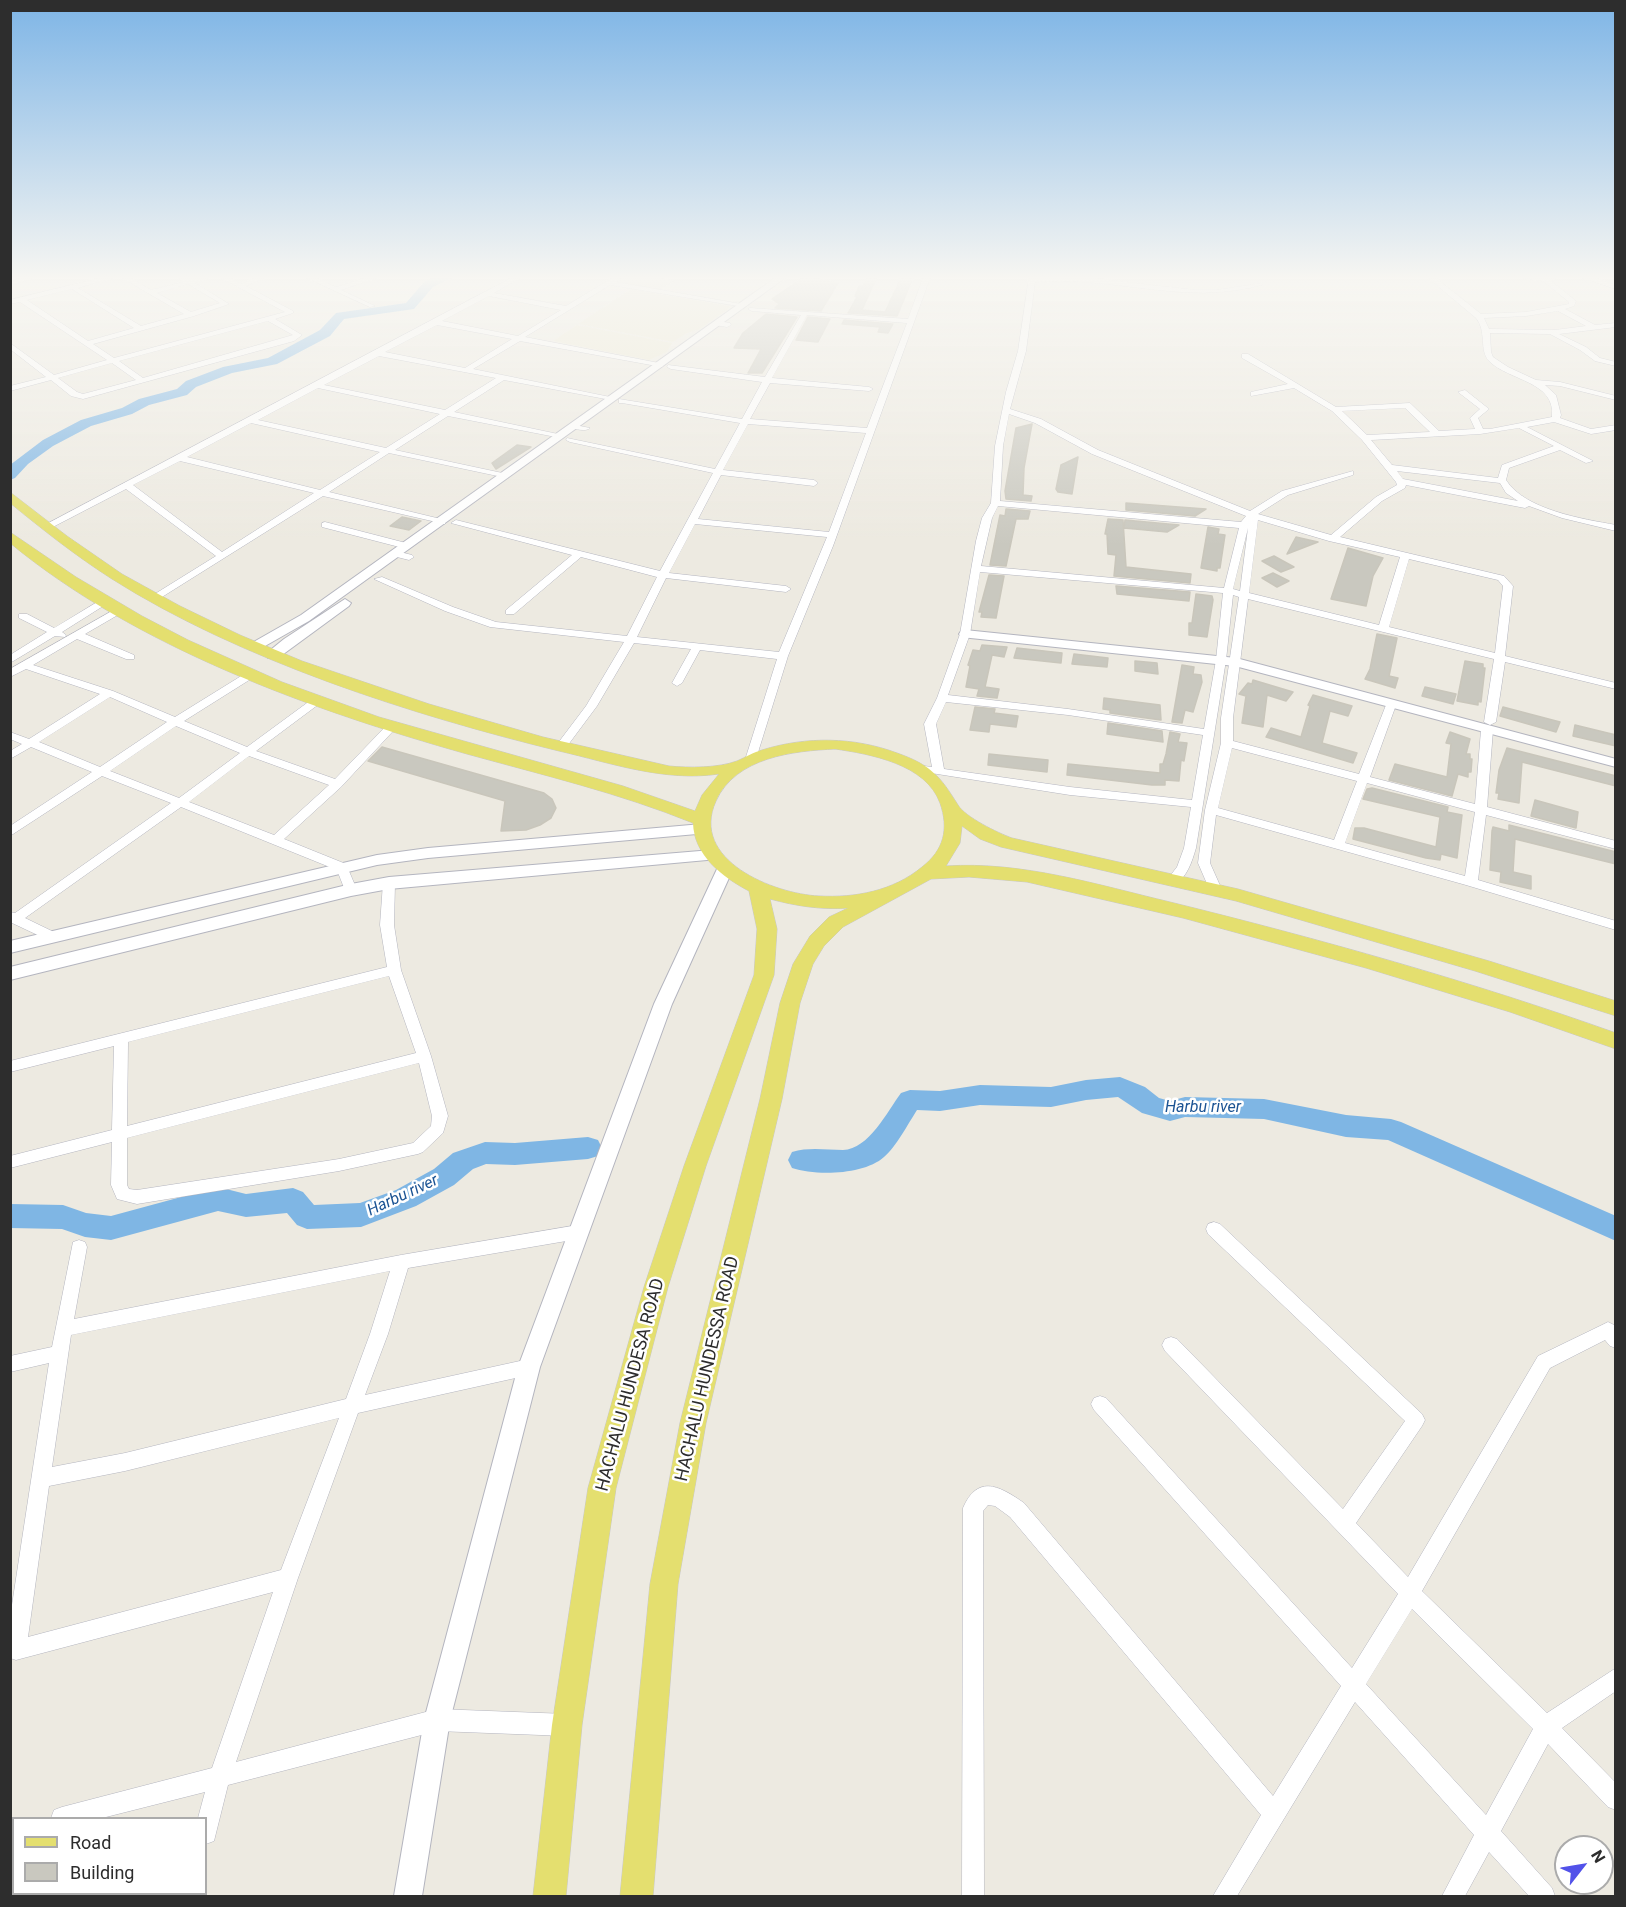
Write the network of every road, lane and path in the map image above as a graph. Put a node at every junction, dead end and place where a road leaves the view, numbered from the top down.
1 (38, 367) edge
2 (91, 367) edge
3 (122, 367) edge
4 (192, 367) edge
5 (352, 367) edge
6 (451, 367) edge
7 (472, 367) edge
8 (656, 367) edge
9 (671, 367) joint
10 (774, 367) edge
11 (894, 367) edge
12 (1017, 367) edge
13 (1264, 367) edge
14 (1504, 367) edge
15 (467, 370) junction
16 (503, 377) junction
17 (52, 378) junction
18 (767, 380) junction
19 (143, 381) junction
20 (1537, 382) junction
21 (1296, 385) junction
22 (318, 387) junction
23 (869, 388) dead end
24 (10, 389) edge
25 (1462, 392) dead end
26 (1254, 394) dead end
27 (611, 398) junction
28 (1616, 398) edge
29 (622, 402) junction
30 (1335, 409) junction
31 (1007, 411) junction
32 (447, 413) junction
33 (1555, 419) junction
34 (251, 421) junction
35 (746, 422) junction
36 (573, 426) junction
37 (1522, 427) junction
38 (1616, 427) edge
39 (586, 428) junction
40 (871, 431) junction
41 (1480, 432) junction
42 (1438, 435) junction
43 (558, 436) junction
44 (1365, 438) junction
45 (570, 440) junction
46 (1560, 447) junction
47 (387, 452) junction
48 (180, 458) junction
49 (1589, 461) dead end
50 (1392, 468) junction
51 (718, 472) junction
52 (1350, 473) dead end
53 (504, 476) junction
54 (1400, 481) junction
55 (1503, 481) junction
56 (814, 483) dead end
57 (127, 485) junction
58 (322, 493) junction
59 (10, 496) edge
60 (995, 502) junction
61 (1543, 510) junction
62 (1255, 514) junction
63 (693, 521) junction
64 (442, 522) junction
65 (456, 523) junction
66 (325, 525) dead end
67 (1248, 526) junction
68 (46, 527) junction
69 (1616, 528) edge
70 (831, 535) junction
71 (10, 536) edge
72 (1332, 539) junction
73 (63, 541) junction
74 (408, 552) junction
75 (30, 553) junction
76 (578, 555) junction
77 (1405, 555) junction
78 (222, 556) junction
79 (977, 569) junction
80 (663, 575) junction
81 (379, 579) junction
82 (786, 589) dead end
83 (1228, 591) junction
84 (1245, 595) junction
85 (154, 599) junction
86 (104, 601) junction
87 (119, 610) junction
88 (510, 612) dead end
89 (23, 616) dead end
90 (966, 629) junction
91 (1383, 629) junction
92 (55, 632) junction
93 (74, 636) junction
94 (632, 640) junction
95 (254, 647) junction
96 (697, 647) junction
97 (273, 655) junction
98 (783, 656) junction
99 (1221, 656) junction
100 (16, 657) edge
101 (130, 657) dead end
102 (1500, 658) junction
103 (1237, 659) junction
104 (10, 674) edge
105 (250, 675) junction
106 (325, 676) junction
107 (677, 683) dead end
108 (1616, 686) edge
109 (109, 693) junction
110 (300, 694) junction
111 (942, 698) junction
112 (315, 702) junction
113 (1391, 705) junction
114 (1211, 716) junction
115 (1448, 716) junction
116 (1227, 718) junction
117 (176, 721) junction
118 (1489, 726) junction
119 (392, 727) junction
120 (1209, 733) junction
121 (10, 735) edge
122 (33, 742) junction
123 (1227, 743) junction
124 (561, 747) junction
125 (248, 752) junction
126 (1616, 754) edge
127 (10, 756) edge
128 (746, 763) junction
129 (1616, 763) edge
130 (916, 768) junction
131 (100, 772) junction
132 (939, 772) junction
133 (1363, 778) junction
134 (1202, 779) junction
135 (1216, 782) junction
136 (337, 784) junction
137 (182, 801) junction
138 (1197, 804) junction
139 (952, 810) junction
140 (1211, 810) junction
141 (1480, 810) junction
142 (702, 825) junction
143 (10, 832) edge
144 (620, 836) junction
145 (275, 841) junction
146 (1338, 844) junction
147 (1616, 845) edge
148 (625, 862) junction
149 (719, 862) junction
150 (342, 867) junction
151 (926, 874) junction
152 (1173, 881) junction
153 (1471, 882) junction
154 (390, 883) junction
155 (758, 889) junction
156 (351, 890) junction
157 (1216, 890) junction
158 (891, 893) junction
159 (1302, 914) junction
160 (13, 918) edge
161 (1616, 926) edge
162 (51, 936) junction
163 (1296, 941) junction
164 (10, 947) edge
165 (394, 970) junction
166 (10, 974) edge
167 (1616, 1009) edge
168 (121, 1039) junction
169 (1616, 1041) edge
170 (424, 1056) junction
171 (10, 1067) edge
172 (121, 1133) junction
173 (10, 1162) edge
174 (1214, 1229) dead end
175 (578, 1232) junction
176 (79, 1247) dead end
177 (402, 1262) junction
178 (64, 1329) junction
179 (1616, 1340) edge
180 (1171, 1345) dead end
181 (59, 1353) junction
182 (10, 1364) edge
183 (529, 1367) junction
184 (1100, 1404) dead end
185 (352, 1406) junction
186 (43, 1478) junction
187 (1344, 1524) junction
188 (288, 1578) junction
189 (1410, 1593) junction
190 (14, 1651) edge
191 (1615, 1680) edge
192 (1353, 1685) junction
193 (437, 1720) junction
194 (567, 1725) junction
195 (1546, 1727) junction
196 (219, 1779) junction
197 (1616, 1799) edge
198 (1274, 1814) junction
199 (66, 1817) edge
200 (207, 1829) edge
201 (12, 1831) edge
202 (1487, 1834) junction
203 (10, 1839) edge
204 (408, 1896) edge
205 (549, 1896) edge
206 (636, 1896) edge
207 (973, 1896) edge
208 (1224, 1896) edge
209 (1453, 1896) edge
210 (1544, 1896) edge

1 - 17 street
2 - 17 street
3 - 19 street
4 - 19 street
5 - 22 street
6 - 15 street
7 - 15 street
8 - 27 street
9 - 18 street
9 - 29 street
10 - 18 street
11 - 40 street
12 - 31 street
13 - 21 street
14 - 20 street
15 - 16 street
16 - 27 street
16 - 32 street
17 - 19 street
17 - 24 street
18 - 23 street
18 - 35 street
20 - 28 street
20 - 33 street
21 - 26 street
21 - 30 street
22 - 32 street
22 - 34 street
25 - 41 street
27 - 36 street
29 - 35 street
29 - 39 street
30 - 42 street
30 - 44 street
31 - 60 street
31 - 62 street
32 - 43 street
32 - 47 street
33 - 37 street
33 - 38 street
34 - 47 street
34 - 48 street
35 - 40 street
35 - 51 street
36 - 39 street
36 - 43 street
37 - 41 street
37 - 46 street
39 - 45 street
40 - 70 street
41 - 42 street
42 - 44 street
43 - 53 street
44 - 50 street
45 - 51 street
45 - 65 street
46 - 49 street
46 - 55 street
47 - 53 street
47 - 58 street
48 - 57 street
48 - 58 street
50 - 54 street
50 - 55 street
51 - 56 street
51 - 63 street
52 - 62 street
53 - 64 street
54 - 61 street
54 - 72 street
55 - 61 street
57 - 68 street
57 - 78 street
58 - 64 street
58 - 78 street
59 - 68 main road
60 - 67 street
60 - 79 street
61 - 69 street
62 - 67 street
62 - 72 street
63 - 70 street
63 - 80 street
64 - 74 street
65 - 74 street
65 - 76 street
66 - 74 street
67 - 83 street
67 - 84 street
68 - 73 main road
70 - 98 street
71 - 75 main road
72 - 77 street
73 - 75 main road
73 - 85 main road
74 - 81 street
74 - 95 street
75 - 86 main road
76 - 80 street
76 - 88 street
77 - 91 street
77 - 102 street
78 - 85 street
79 - 83 street
79 - 90 street
80 - 82 street
80 - 94 street
81 - 94 street
81 - 97 street
83 - 84 street
83 - 99 street
84 - 91 street
84 - 103 street
85 - 95 main road
86 - 87 main road
86 - 92 street
87 - 93 street
87 - 105 main road
89 - 92 street
90 - 99 street
90 - 111 street
91 - 102 street
92 - 93 street
92 - 100 street
93 - 100 street
93 - 101 street
94 - 96 street
94 - 124 street
95 - 97 main road
96 - 98 street
96 - 107 street
97 - 106 main road
98 - 128 street
99 - 103 street
99 - 114 street
100 - 104 street
100 - 109 street
102 - 108 street
102 - 118 street
103 - 113 street
103 - 115 street
103 - 116 street
105 - 110 main road
105 - 117 street
106 - 110 main road
106 - 124 main road
109 - 117 street
109 - 122 street
110 - 112 main road
111 - 120 street
111 - 132 street
112 - 119 main road
112 - 125 street
113 - 115 street
113 - 133 street
114 - 116 street
114 - 120 street
115 - 118 street
116 - 123 street
117 - 125 street
117 - 131 street
118 - 126 street
118 - 129 street
118 - 141 street
119 - 136 street
119 - 142 main road
120 - 134 street
121 - 122 street
122 - 127 street
122 - 131 street
123 - 133 street
123 - 135 street
124 - 128 main road
125 - 136 street
125 - 137 street
128 - 130 main road
128 - 142 main road
130 - 132 street
130 - 139 main road
131 - 137 street
131 - 143 street
132 - 138 street
133 - 141 street
133 - 146 street
134 - 135 street
134 - 138 street
135 - 140 street
136 - 145 street
137 - 145 street
137 - 160 street
138 - 152 street
139 - 151 main road
139 - 152 main road
140 - 146 street
140 - 157 street
141 - 147 street
141 - 153 street
142 - 144 main road
142 - 149 main road
144 - 148 main road
144 - 150 main road
145 - 150 street
146 - 153 street
148 - 149 main road
148 - 154 main road
149 - 155 main road
149 - 175 street
150 - 156 street
150 - 162 main road
151 - 158 main road
151 - 163 main road
152 - 157 main road
153 - 161 street
154 - 156 main road
154 - 165 street
155 - 158 main road
155 - 194 main road, HACHALU HUNDESA ROAD
156 - 166 main road
157 - 159 main road
158 - 206 main road, HACHALU HUNDESSA ROAD
159 - 163 main road
159 - 167 main road
160 - 162 street
162 - 164 main road
163 - 169 main road
165 - 168 street
165 - 170 street
168 - 171 street
168 - 172 street
170 - 172 street
170 - 172 street
172 - 173 street
174 - 187 street
175 - 177 street
175 - 183 street
176 - 178 street
177 - 178 street
177 - 185 street
178 - 181 street
179 - 189 street
180 - 187 street
181 - 182 street
181 - 186 street
183 - 185 street
183 - 193 street
184 - 192 street
185 - 186 street
185 - 188 street
186 - 190 street
187 - 189 street
188 - 190 street
188 - 196 street
189 - 192 street
189 - 195 street
191 - 195 street
192 - 198 street
192 - 202 street
193 - 194 street
193 - 196 street
193 - 204 street
194 - 205 main road, HACHALU HUNDESA ROAD
195 - 197 street
195 - 202 street
196 - 199 street
196 - 200 street
198 - 207 street
198 - 208 street
201 - 203 street
202 - 209 street
202 - 210 street

